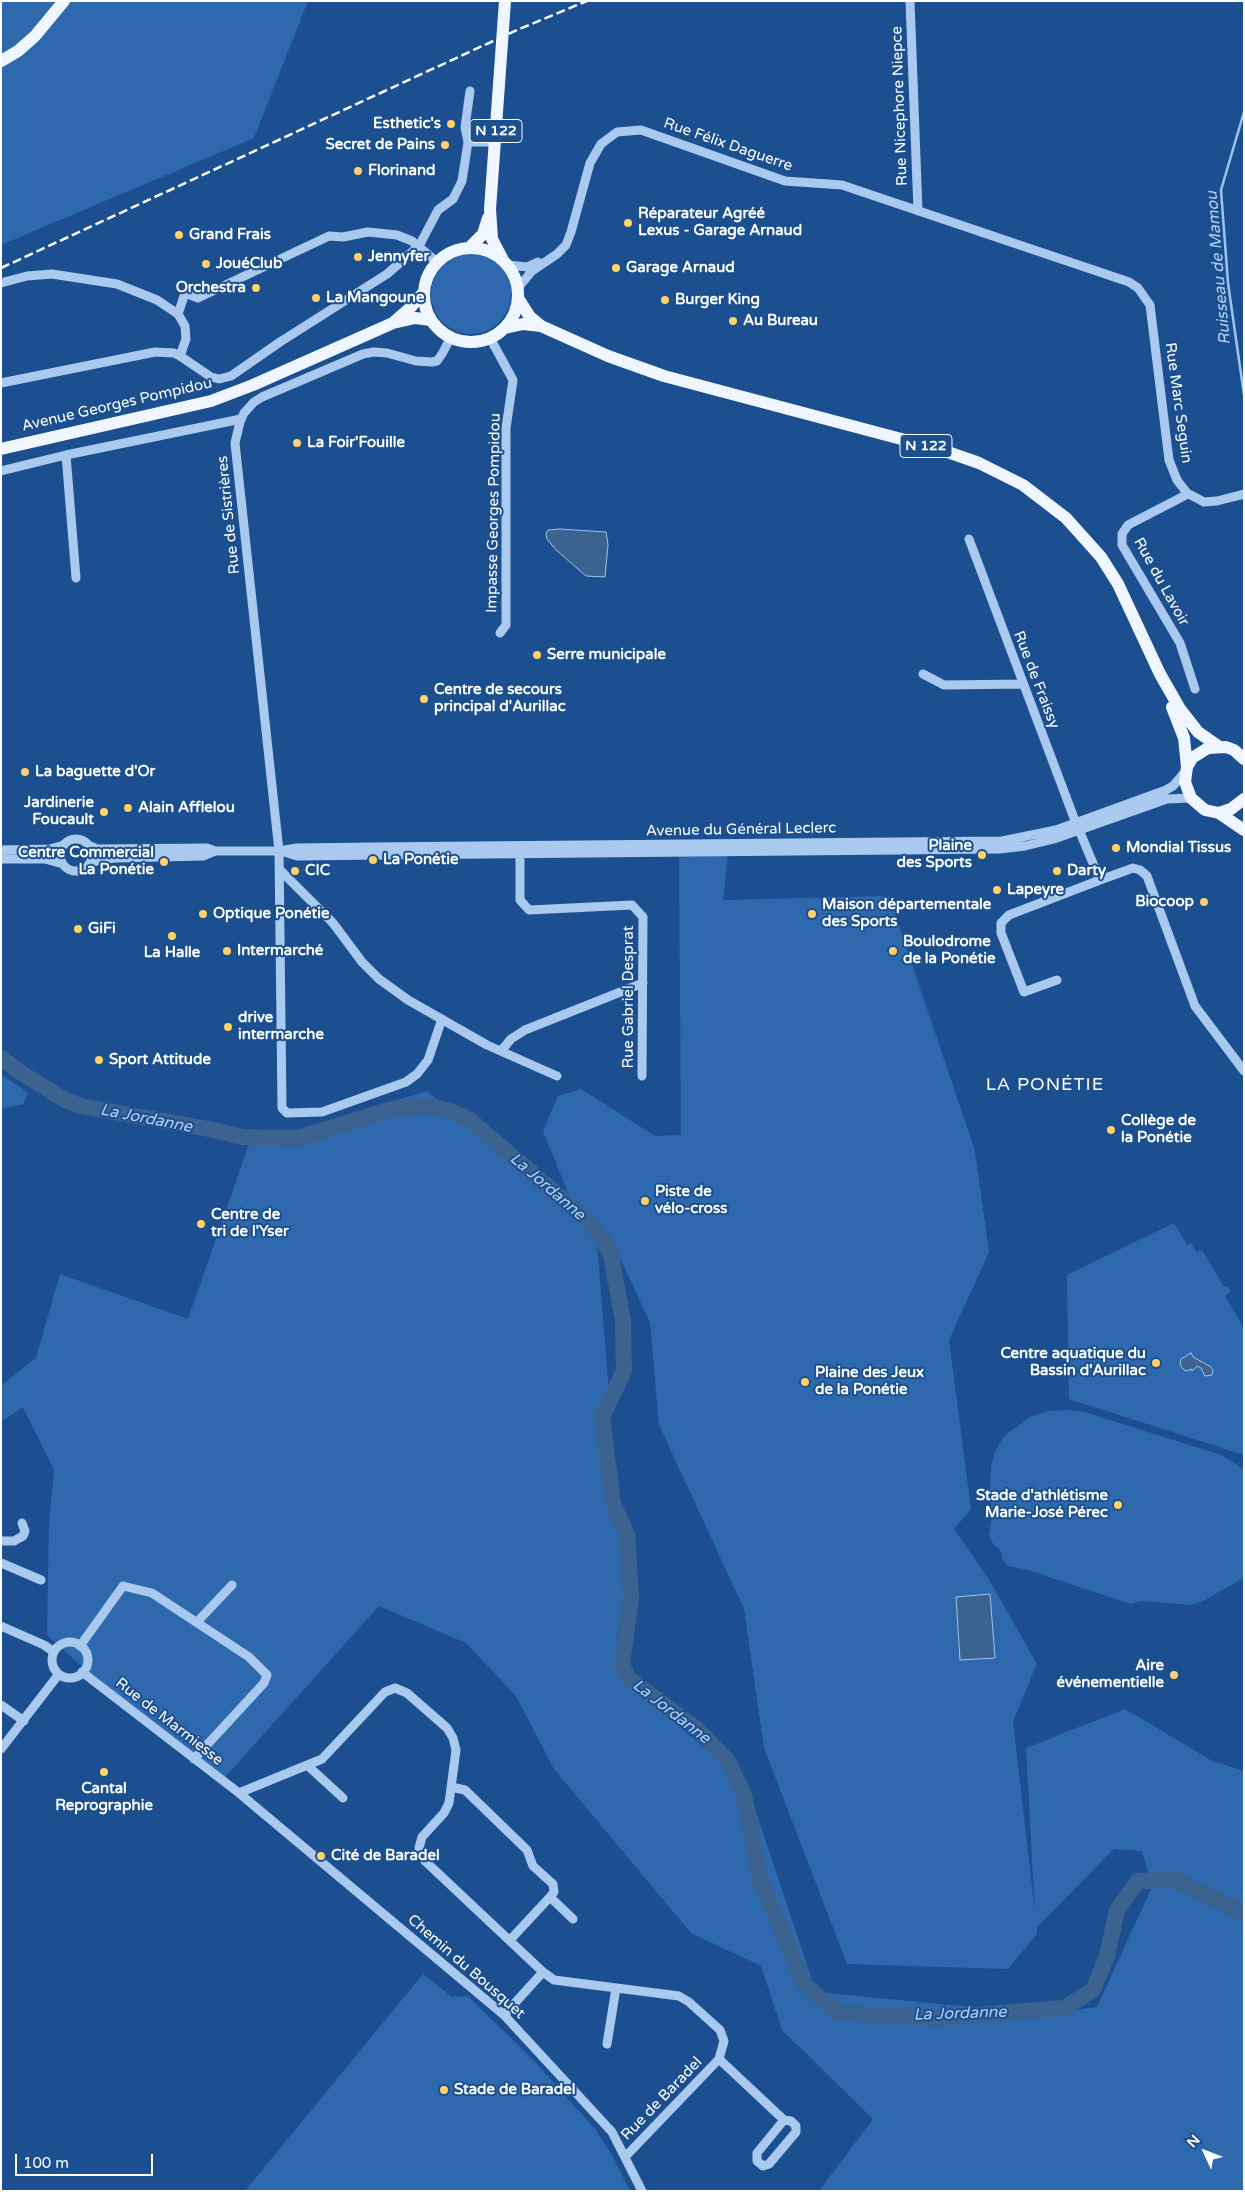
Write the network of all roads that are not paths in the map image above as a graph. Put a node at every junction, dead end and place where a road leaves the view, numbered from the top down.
1 (64, 1) edge
2 (505, 1) edge
3 (910, 1) edge
4 (1, 60) edge
5 (470, 91) dead end
6 (468, 142) junction
7 (495, 142) junction
8 (490, 208) junction
9 (918, 211) junction
10 (419, 246) junction
11 (470, 247) junction
12 (552, 256) junction
13 (437, 262) junction
14 (505, 262) junction
15 (1, 282) edge
16 (1138, 288) joint
17 (424, 292) junction
18 (518, 293) junction
19 (178, 314) junction
20 (431, 320) junction
21 (393, 323) junction
22 (541, 326) junction
23 (505, 328) junction
24 (451, 337) junction
25 (490, 338) junction
26 (180, 356) junction
27 (1, 383) edge
28 (241, 419) junction
29 (5, 448) edge
30 (66, 455) junction
31 (1, 471) edge
32 (1187, 492) junction
33 (1244, 494) edge
34 (969, 539) dead end
35 (76, 578) dead end
36 (500, 633) dead end
37 (923, 674) dead end
38 (1160, 674) junction
39 (1023, 684) junction
40 (1195, 689) dead end
41 (1218, 746) junction
42 (1239, 751) edge
43 (1244, 759) edge
44 (1187, 769) junction
45 (1191, 798) junction
46 (1244, 799) edge
47 (1219, 813) junction
48 (1077, 826) junction
49 (1244, 830) edge
50 (64, 844) junction
51 (90, 846) junction
52 (1, 850) edge
53 (215, 851) junction
54 (278, 851) junction
55 (520, 854) junction
56 (1, 859) edge
57 (63, 864) junction
58 (90, 864) junction
59 (279, 869) junction
60 (1100, 880) junction
61 (1057, 980) dead end
62 (642, 983) junction
63 (442, 1019) junction
64 (501, 1051) junction
65 (1244, 1070) edge
66 (557, 1076) dead end
67 (642, 1076) dead end
68 (22, 1523) dead end
69 (1, 1541) edge
70 (1, 1563) edge
71 (41, 1580) dead end
72 (232, 1585) dead end
73 (198, 1621) junction
74 (1, 1626) edge
75 (80, 1646) junction
76 (54, 1652) junction
77 (82, 1672) junction
78 (59, 1674) junction
79 (1, 1705) edge
80 (24, 1721) junction
81 (1, 1749) edge
82 (194, 1759) junction
83 (307, 1765) junction
84 (451, 1787) junction
85 (239, 1793) junction
86 (343, 1798) dead end
87 (550, 1897) junction
88 (574, 1919) dead end
89 (510, 1940) junction
90 (543, 1972) junction
91 (616, 1988) junction
92 (504, 2015) junction
93 (607, 2044) dead end
94 (719, 2059) junction
95 (784, 2120) junction
96 (626, 2156) junction
97 (642, 2191) edge

1 - 4 main road
2 - 7 main road, N 122
3 - 9 street, Rue Nicephore Niepce
5 - 6 street
6 - 7 street
6 - 10 street
7 - 8 main road, N 122
8 - 11 main road
8 - 14 main road, N 122
9 - 12 street, Rue Félix Daguerre
9 - 16 street, Rue Félix Daguerre
10 - 13 street
10 - 19 street
10 - 26 street
11 - 13 main road
11 - 14 main road
12 - 14 street, Rue Félix Daguerre
12 - 18 street, Rue Félix Daguerre
13 - 17 main road
14 - 18 main road
15 - 19 street
16 - 32 street, Rue Marc Seguin
17 - 20 main road
17 - 21 main road
18 - 22 main road, N 122
18 - 23 main road
19 - 26 street
20 - 21 main road
20 - 24 main road
21 - 29 main road, Avenue Georges Pompidou
22 - 23 main road, N 122
22 - 38 main road, N 122
23 - 25 main road
24 - 25 main road
24 - 28 street, Rue de Sistrières
25 - 36 street, Impasse Georges Pompidou
26 - 27 street
28 - 30 street
28 - 54 street, Rue de Sistrières
30 - 31 street
30 - 35 street
32 - 33 street
32 - 40 street, Rue du Lavoir
34 - 39 street, Rue de Fraissy
37 - 39 street
38 - 41 main road, N 122
38 - 44 main road, N 122
39 - 48 street, Rue de Fraissy
41 - 42 main road
41 - 44 main road
42 - 43 main road
44 - 45 main road
44 - 48 street, Avenue du Général Leclerc
45 - 47 main road
45 - 48 street, Avenue du Général Leclerc
46 - 47 main road
47 - 49 main road
48 - 54 street, Avenue du Général Leclerc
48 - 55 street, Avenue du Général Leclerc
48 - 60 street, Rue de Fraissy
50 - 51 street, Avenue du Général Leclerc
50 - 52 street, Avenue du Général Leclerc
50 - 57 street
51 - 53 street, Avenue du Général Leclerc
51 - 58 street
53 - 54 street, Avenue du Général Leclerc
53 - 58 street, Avenue du Général Leclerc
54 - 55 street, Avenue du Général Leclerc
54 - 59 street, Rue de Sistrières
55 - 62 street, Rue Gabriel Desprat
56 - 57 street, Avenue du Général Leclerc
57 - 58 street, Avenue du Général Leclerc
59 - 63 street
59 - 63 street, Rue de Sistrières
60 - 61 street
60 - 65 street
62 - 64 street
62 - 67 street, Rue Gabriel Desprat
63 - 64 street
64 - 66 street
68 - 69 street
70 - 71 street
72 - 73 street
73 - 75 street
73 - 82 street
74 - 76 street
75 - 76 street
75 - 77 street
76 - 78 street
77 - 78 street
77 - 82 street, Rue de Marmiesse
78 - 80 street
79 - 80 street
80 - 81 street
82 - 85 street, Rue de Marmiesse
83 - 84 street, Rue de Baradel
83 - 85 street, Rue de Baradel
83 - 86 street
84 - 87 street
84 - 89 street, Rue de Baradel
85 - 92 street, Chemin du Bousquet
87 - 88 street
87 - 89 street
89 - 90 street, Rue de Baradel
90 - 91 street, Rue de Baradel
90 - 92 street
91 - 93 street
91 - 94 street, Rue de Baradel
92 - 96 street, Chemin du Bousquet
94 - 95 street
94 - 96 street, Rue de Baradel
95 - 95 street
96 - 97 street, Chemin du Bousquet

